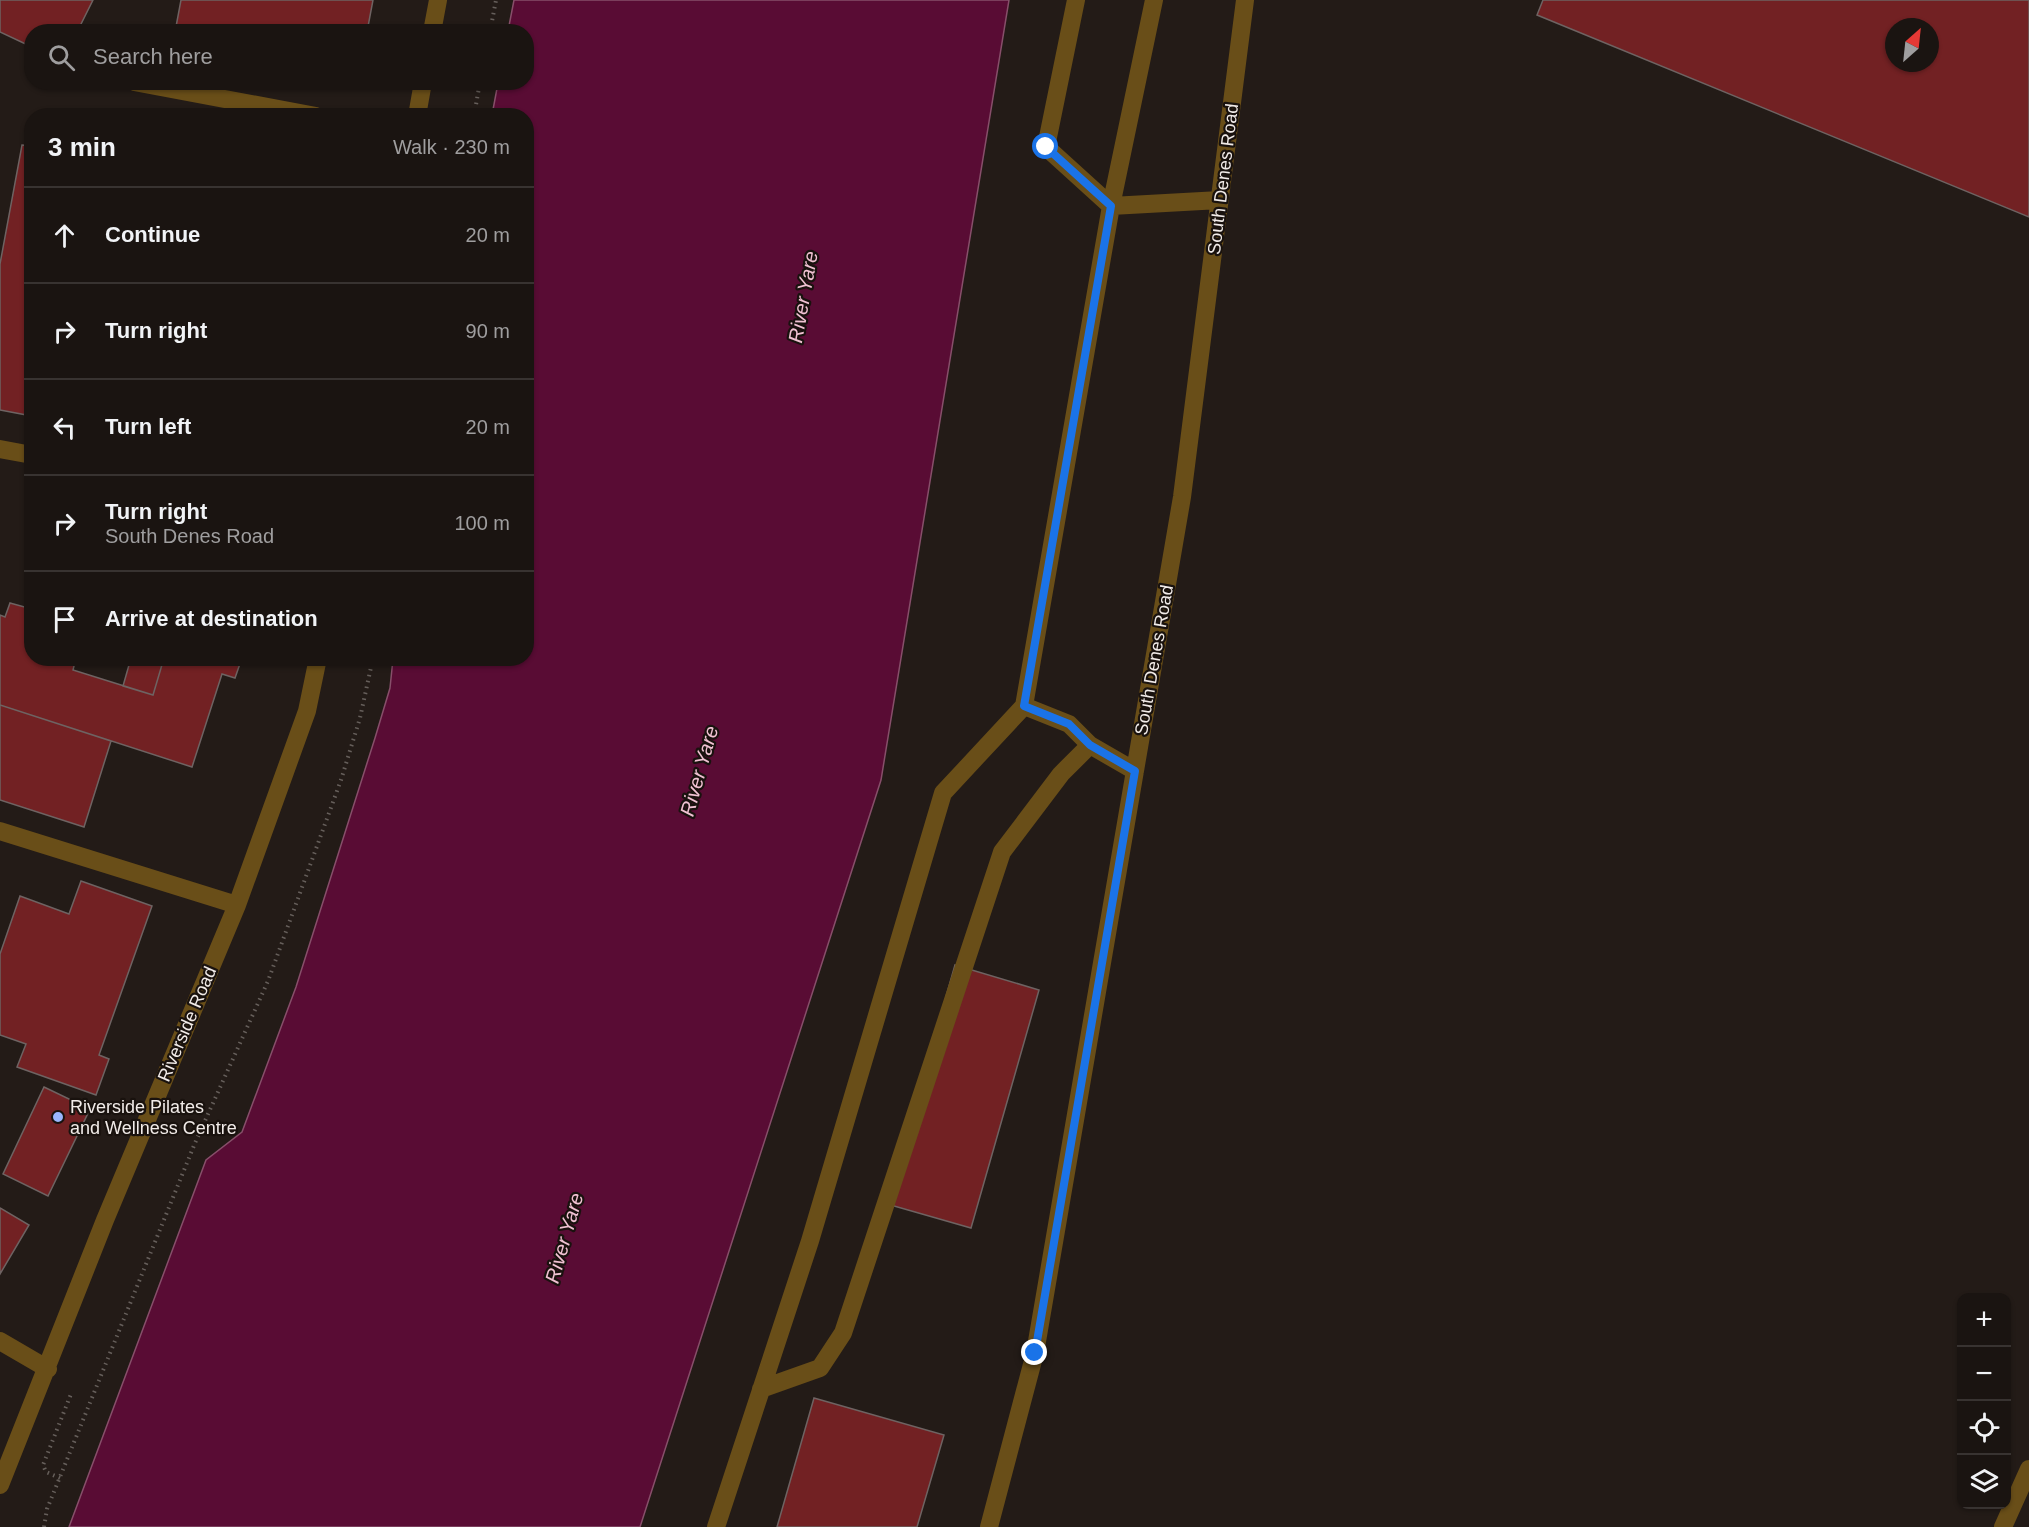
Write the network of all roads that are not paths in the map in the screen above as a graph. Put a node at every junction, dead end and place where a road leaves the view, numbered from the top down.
1 (438, 0) edge
2 (1076, 0) edge
3 (1154, 0) edge
4 (1245, 0) edge
5 (434, 24) edge
6 (177, 90) edge
7 (422, 90) edge
8 (273, 108) edge
9 (418, 108) edge
10 (1220, 200) junction
11 (1111, 206) junction
12 (0, 449) edge
13 (24, 454) edge
14 (316, 666) edge
15 (1024, 706) junction
16 (1090, 745) junction
17 (1135, 771) junction
18 (0, 831) edge
19 (237, 905) junction
20 (0, 1341) edge
21 (48, 1369) junction
22 (761, 1389) junction
23 (2027, 1480) edge
24 (0, 1485) edge
25 (716, 1527) edge
26 (989, 1527) edge
27 (2003, 1527) edge

1 - 5 street
2 - 11 street
3 - 11 street
4 - 10 street, South Denes Road
6 - 8 street
7 - 9 street
10 - 11 street
10 - 17 street, South Denes Road
11 - 15 street
12 - 13 street
14 - 19 street, Riverside Road
15 - 16 street
15 - 22 street
16 - 17 street
16 - 22 street
17 - 26 street, South Denes Road
18 - 19 street
19 - 21 street, Riverside Road
20 - 21 street
21 - 24 street, Riverside Road
22 - 25 street
23 - 27 street

